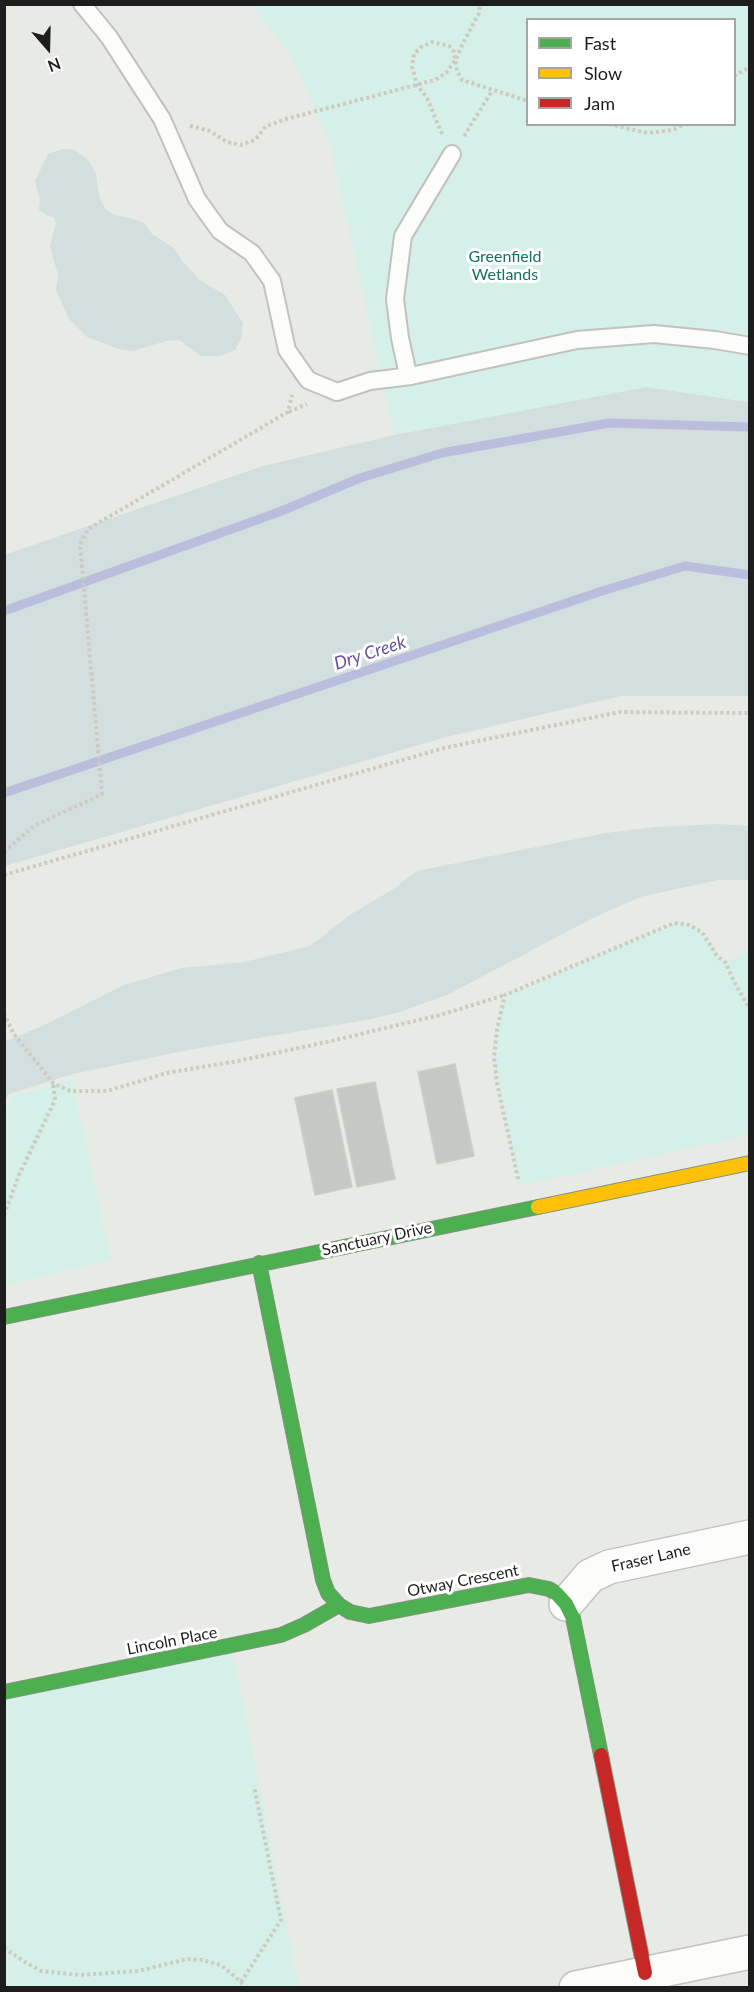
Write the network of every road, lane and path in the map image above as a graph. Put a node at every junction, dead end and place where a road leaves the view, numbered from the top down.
1 (81, 4) edge
2 (480, 4) edge
3 (456, 59) junction
4 (750, 67) edge
5 (736, 75) edge
6 (414, 85) junction
7 (492, 91) junction
8 (526, 100) edge
9 (162, 119) junction
10 (617, 126) edge
11 (680, 126) edge
12 (452, 154) junction
13 (750, 346) edge
14 (286, 350) junction
15 (411, 376) junction
16 (750, 713) edge
17 (4, 852) edge
18 (4, 875) edge
19 (506, 995) junction
20 (750, 1009) edge
21 (4, 1013) edge
22 (53, 1083) junction
23 (750, 1162) edge
24 (523, 1209) junction
25 (4, 1215) edge
26 (259, 1263) junction
27 (4, 1317) edge
28 (750, 1537) edge
29 (566, 1604) junction
30 (339, 1605) junction
31 (4, 1692) edge
32 (254, 1786) dead end
33 (4, 1948) edge
34 (750, 1952) edge
35 (645, 1973) junction
36 (241, 1982) junction
37 (244, 1988) edge
38 (576, 1988) edge

1 - 9 lane
2 - 3 path
3 - 6 path
3 - 6 path
3 - 7 path
4 - 5 path
6 - 9 path
6 - 12 path
7 - 8 path
7 - 12 path
9 - 14 lane
10 - 11 path
12 - 15 lane
13 - 15 lane
14 - 15 lane
14 - 17 path
16 - 18 path
19 - 20 path
19 - 22 path
19 - 24 path
21 - 22 path
22 - 25 path
23 - 24 street, Sanctuary Drive
24 - 26 street, Sanctuary Drive
26 - 27 street, Sanctuary Drive
26 - 30 street
28 - 29 street, Fraser Lane
29 - 30 street, Otway Crescent
29 - 35 street
30 - 31 street, Lincoln Place
32 - 36 path
33 - 36 path
34 - 35 street
35 - 38 street
36 - 37 path

